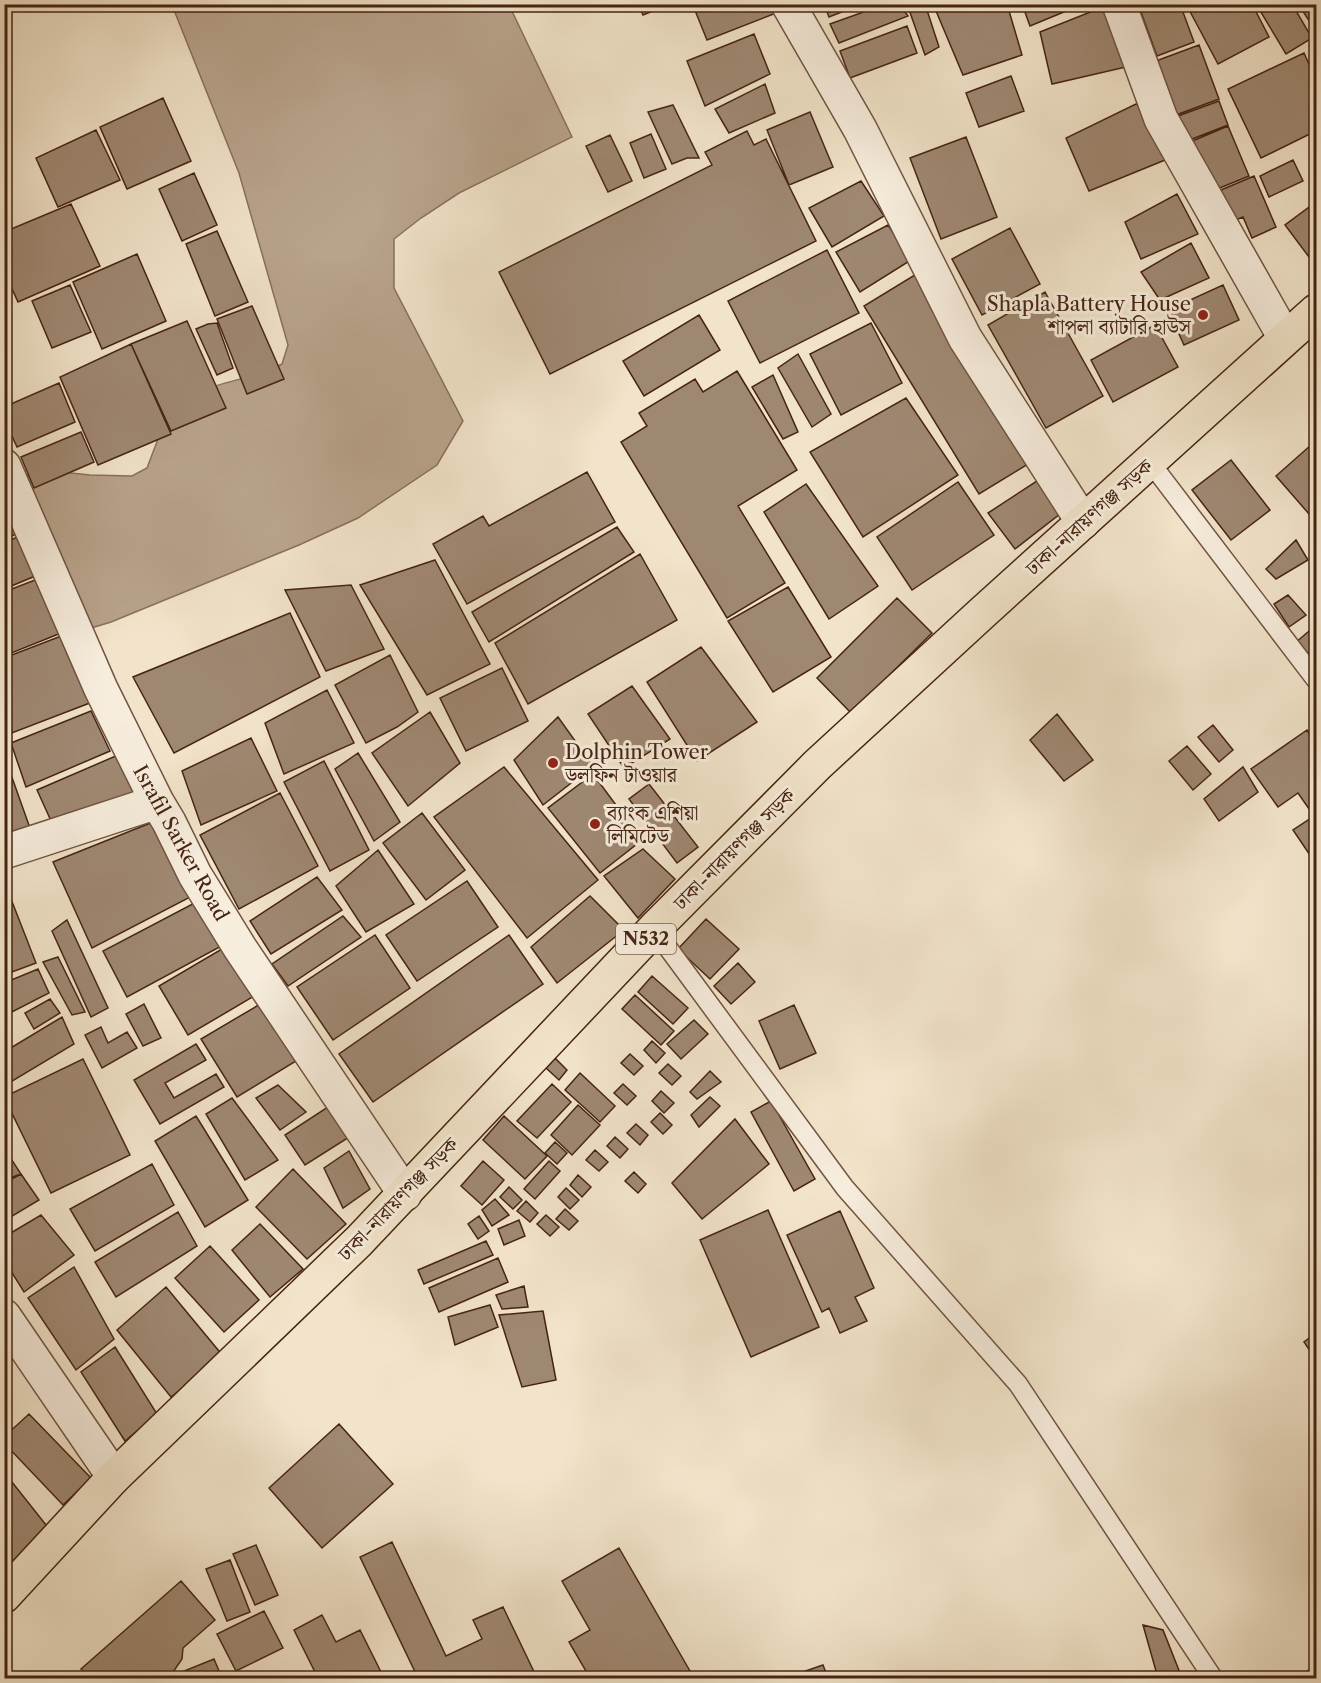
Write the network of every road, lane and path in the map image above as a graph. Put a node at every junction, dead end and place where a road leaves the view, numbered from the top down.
1 (788, 4) edge
2 (1119, 4) edge
3 (1317, 311) edge
4 (1285, 338) junction
5 (1150, 462) junction
6 (4, 466) edge
7 (1083, 522) junction
8 (1317, 680) edge
9 (157, 802) junction
10 (4, 852) edge
11 (654, 929) junction
12 (405, 1194) junction
13 (4, 1316) edge
14 (114, 1477) junction
15 (4, 1596) edge
16 (1213, 1678) edge

1 - 7 street
2 - 4 street
3 - 4 highway, ঢাকা-নারায়ণগঞ্জ সড়ক / N532
4 - 5 highway, ঢাকা-নারায়ণগঞ্জ সড়ক / N532
5 - 7 highway, ঢাকা-নারায়ণগঞ্জ সড়ক / N532
5 - 8 lane
6 - 9 street, Israfil Sarker Road
7 - 11 highway, ঢাকা-নারায়ণগঞ্জ সড়ক / N532
9 - 10 street
9 - 12 street, Israfil Sarker Road
11 - 12 highway, ঢাকা-নারায়ণগঞ্জ সড়ক / N532
11 - 16 lane
12 - 14 highway, ঢাকা-নারায়ণগঞ্জ সড়ক / N532
13 - 14 street
14 - 15 highway, ঢাকা-নারায়ণগঞ্জ সড়ক / N532

